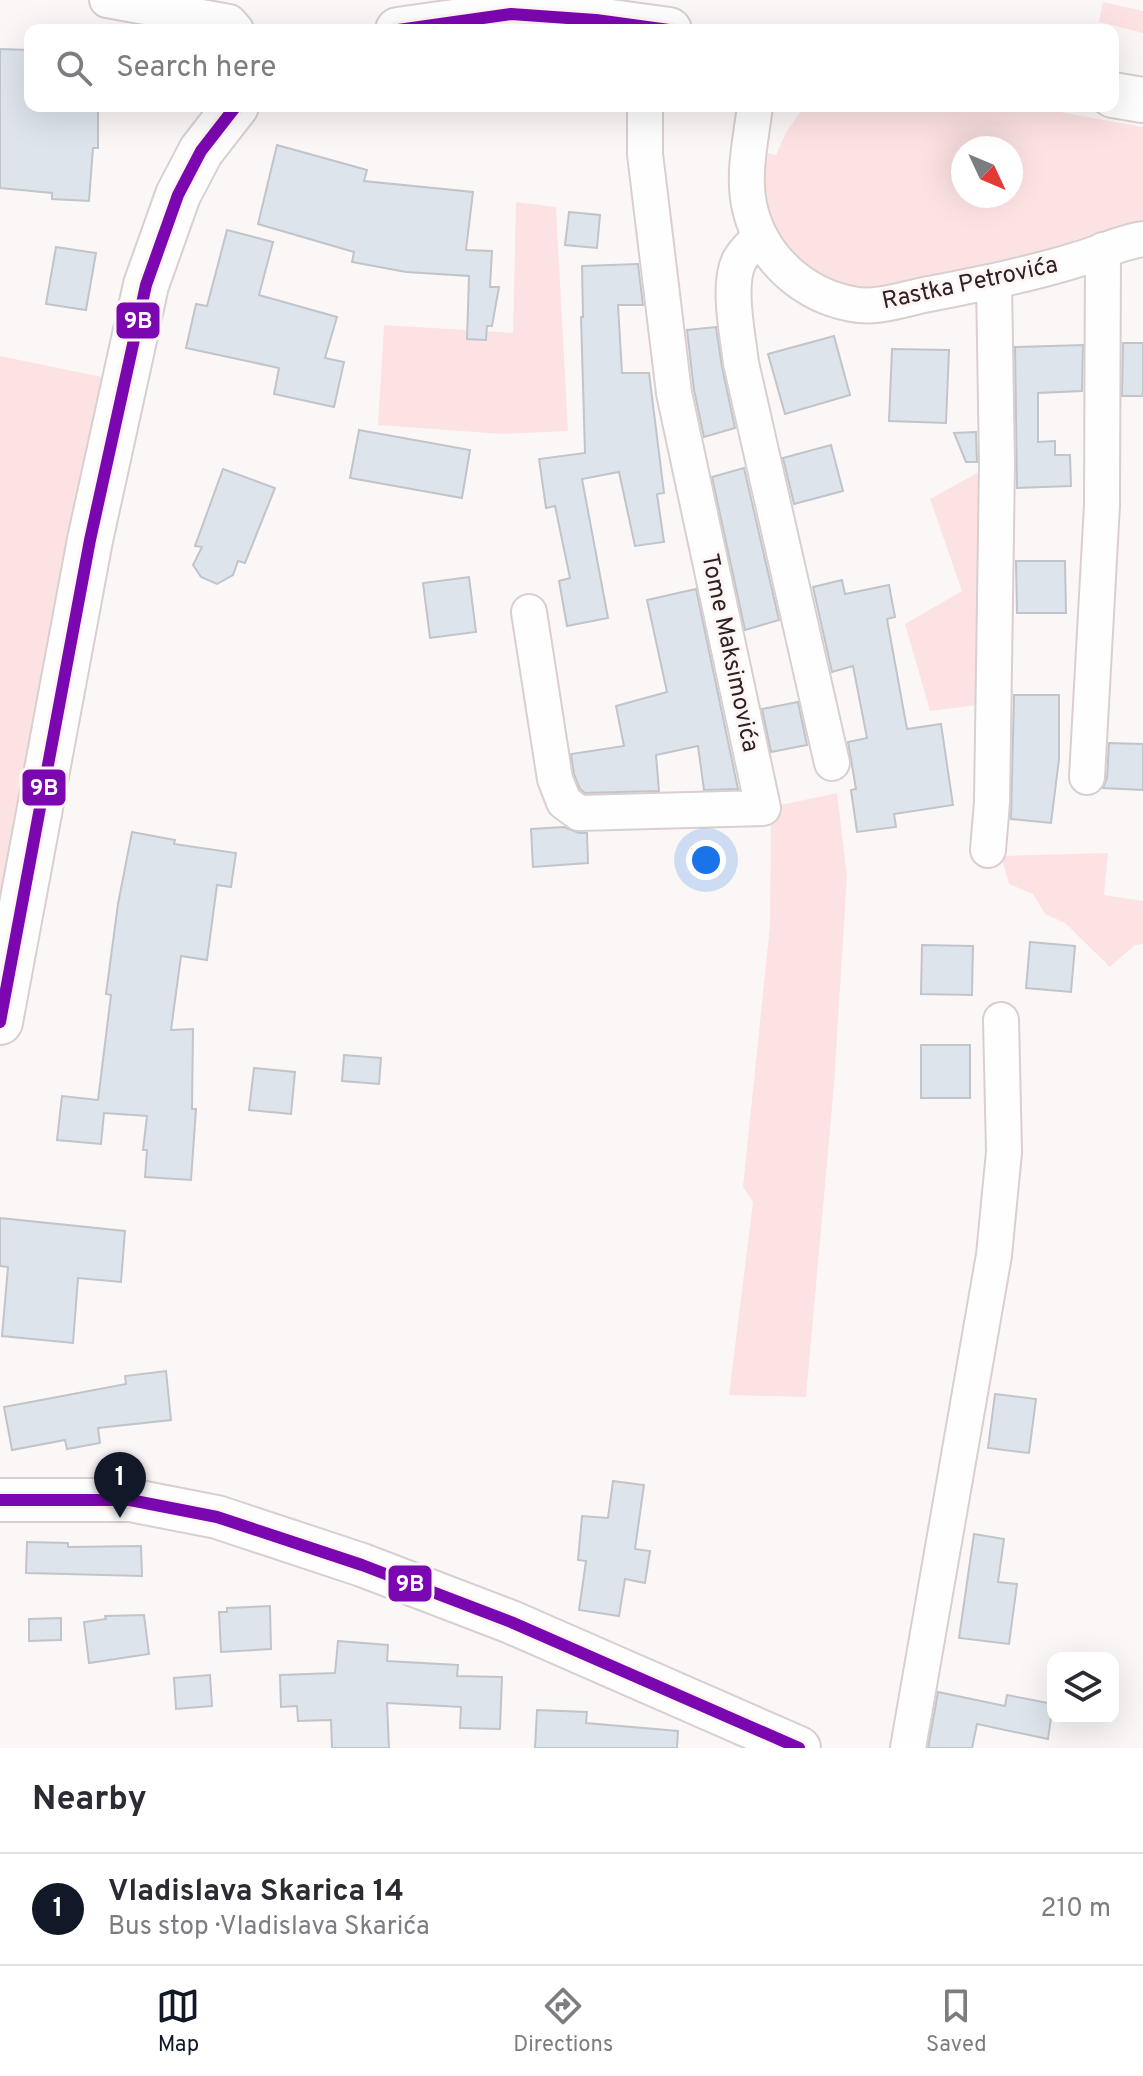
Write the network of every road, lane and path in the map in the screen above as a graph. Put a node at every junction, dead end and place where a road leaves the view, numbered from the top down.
1 (107, 0) edge
2 (506, 7) edge
3 (424, 18) edge
4 (222, 24) edge
5 (617, 24) edge
6 (1119, 96) edge
7 (1143, 100) edge
8 (231, 112) edge
9 (645, 112) edge
10 (754, 112) edge
11 (760, 237) junction
12 (1143, 239) edge
13 (1103, 250) junction
14 (994, 282) junction
15 (529, 612) dead end
16 (832, 763) dead end
17 (1087, 777) dead end
18 (988, 850) dead end
19 (1001, 1020) dead end
20 (0, 1022) edge
21 (0, 1500) edge
22 (799, 1748) edge
23 (908, 1748) edge

1 - 4 street
2 - 3 main road
2 - 5 main road
6 - 7 main road
8 - 20 main road
9 - 15 street, Tome Maksimovića
10 - 11 street, Rastka Petrovića
11 - 14 street, Rastka Petrovića
11 - 16 street
12 - 13 street, Rastka Petrovića
13 - 14 street, Rastka Petrovića
13 - 17 street
14 - 18 street
19 - 23 street
21 - 22 street

